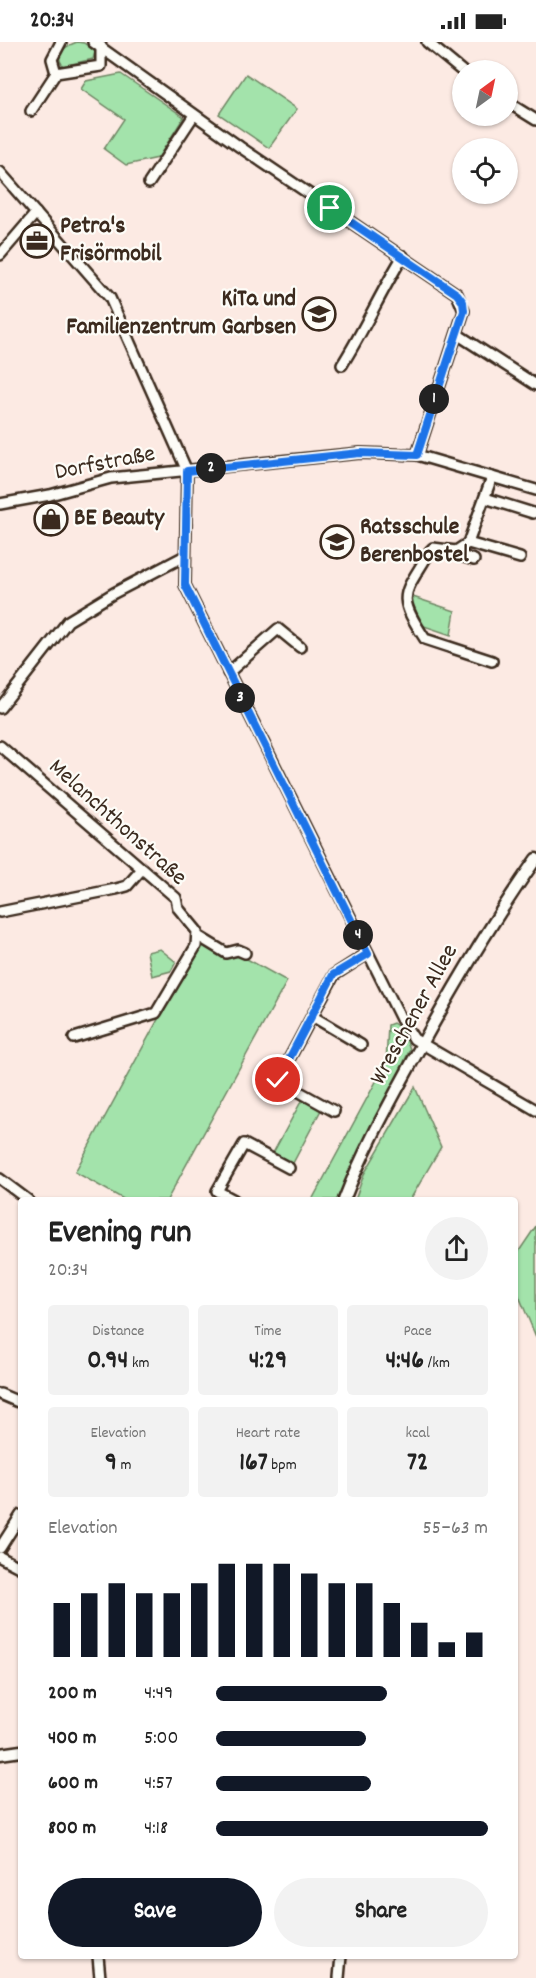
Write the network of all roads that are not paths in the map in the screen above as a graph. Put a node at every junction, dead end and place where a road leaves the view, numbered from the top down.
1 (61, 42) edge
2 (427, 42) edge
3 (99, 44) edge
4 (452, 63) edge
5 (56, 73) junction
6 (518, 109) edge
7 (31, 111) dead end
8 (194, 115) junction
9 (536, 120) edge
10 (0, 172) edge
11 (149, 183) dead end
12 (36, 213) junction
13 (0, 255) edge
14 (403, 256) junction
15 (457, 334) junction
16 (342, 365) dead end
17 (536, 385) edge
18 (417, 455) junction
19 (187, 471) junction
20 (492, 477) junction
21 (536, 490) edge
22 (485, 498) junction
23 (0, 504) edge
24 (533, 513) dead end
25 (468, 543) junction
26 (456, 551) junction
27 (183, 557) junction
28 (520, 558) dead end
29 (474, 560) dead end
30 (300, 647) dead end
31 (492, 661) dead end
32 (228, 673) junction
33 (0, 708) edge
34 (0, 746) edge
35 (536, 859) edge
36 (142, 868) junction
37 (0, 912) edge
38 (198, 936) junction
39 (245, 953) dead end
40 (368, 954) junction
41 (312, 1016) junction
42 (74, 1038) dead end
43 (422, 1044) junction
44 (361, 1045) dead end
45 (536, 1110) edge
46 (334, 1111) dead end
47 (289, 1168) dead end
48 (0, 1179) edge
49 (216, 1195) edge
50 (24, 1197) edge
51 (345, 1197) edge
52 (0, 1394) edge
53 (18, 1402) edge
54 (18, 1520) edge
55 (0, 1548) edge
56 (0, 1557) edge
57 (18, 1566) edge
58 (18, 1751) edge
59 (0, 1754) edge
60 (98, 1959) edge
61 (341, 1959) edge
62 (100, 1978) edge
63 (339, 1978) edge

1 - 5 street
2 - 4 street
3 - 5 street
3 - 8 street
5 - 7 street
6 - 9 street
8 - 11 street
8 - 14 street
10 - 12 street
12 - 13 street
12 - 19 street
14 - 15 street
14 - 16 street
15 - 17 street
15 - 18 street
18 - 19 street, Dorfstraße
18 - 20 street, Dorfstraße
19 - 23 street, Dorfstraße
19 - 27 street
20 - 21 street, Dorfstraße
20 - 22 street
22 - 24 street
22 - 25 street
25 - 26 street
25 - 28 street
26 - 29 street
26 - 31 street
27 - 32 street
27 - 33 street
30 - 32 street
32 - 40 street
34 - 36 street, Melanchthonstraße
35 - 43 street, Wreschener Allee
36 - 37 street
36 - 38 street, Melanchthonstraße
38 - 39 street, Melanchthonstraße
38 - 42 street
40 - 41 street
40 - 43 street
41 - 44 street
41 - 46 street
43 - 45 street
43 - 51 street, Wreschener Allee
47 - 49 street
48 - 50 street
52 - 53 street
54 - 55 street
56 - 57 street
58 - 59 street
60 - 62 street
61 - 63 street

